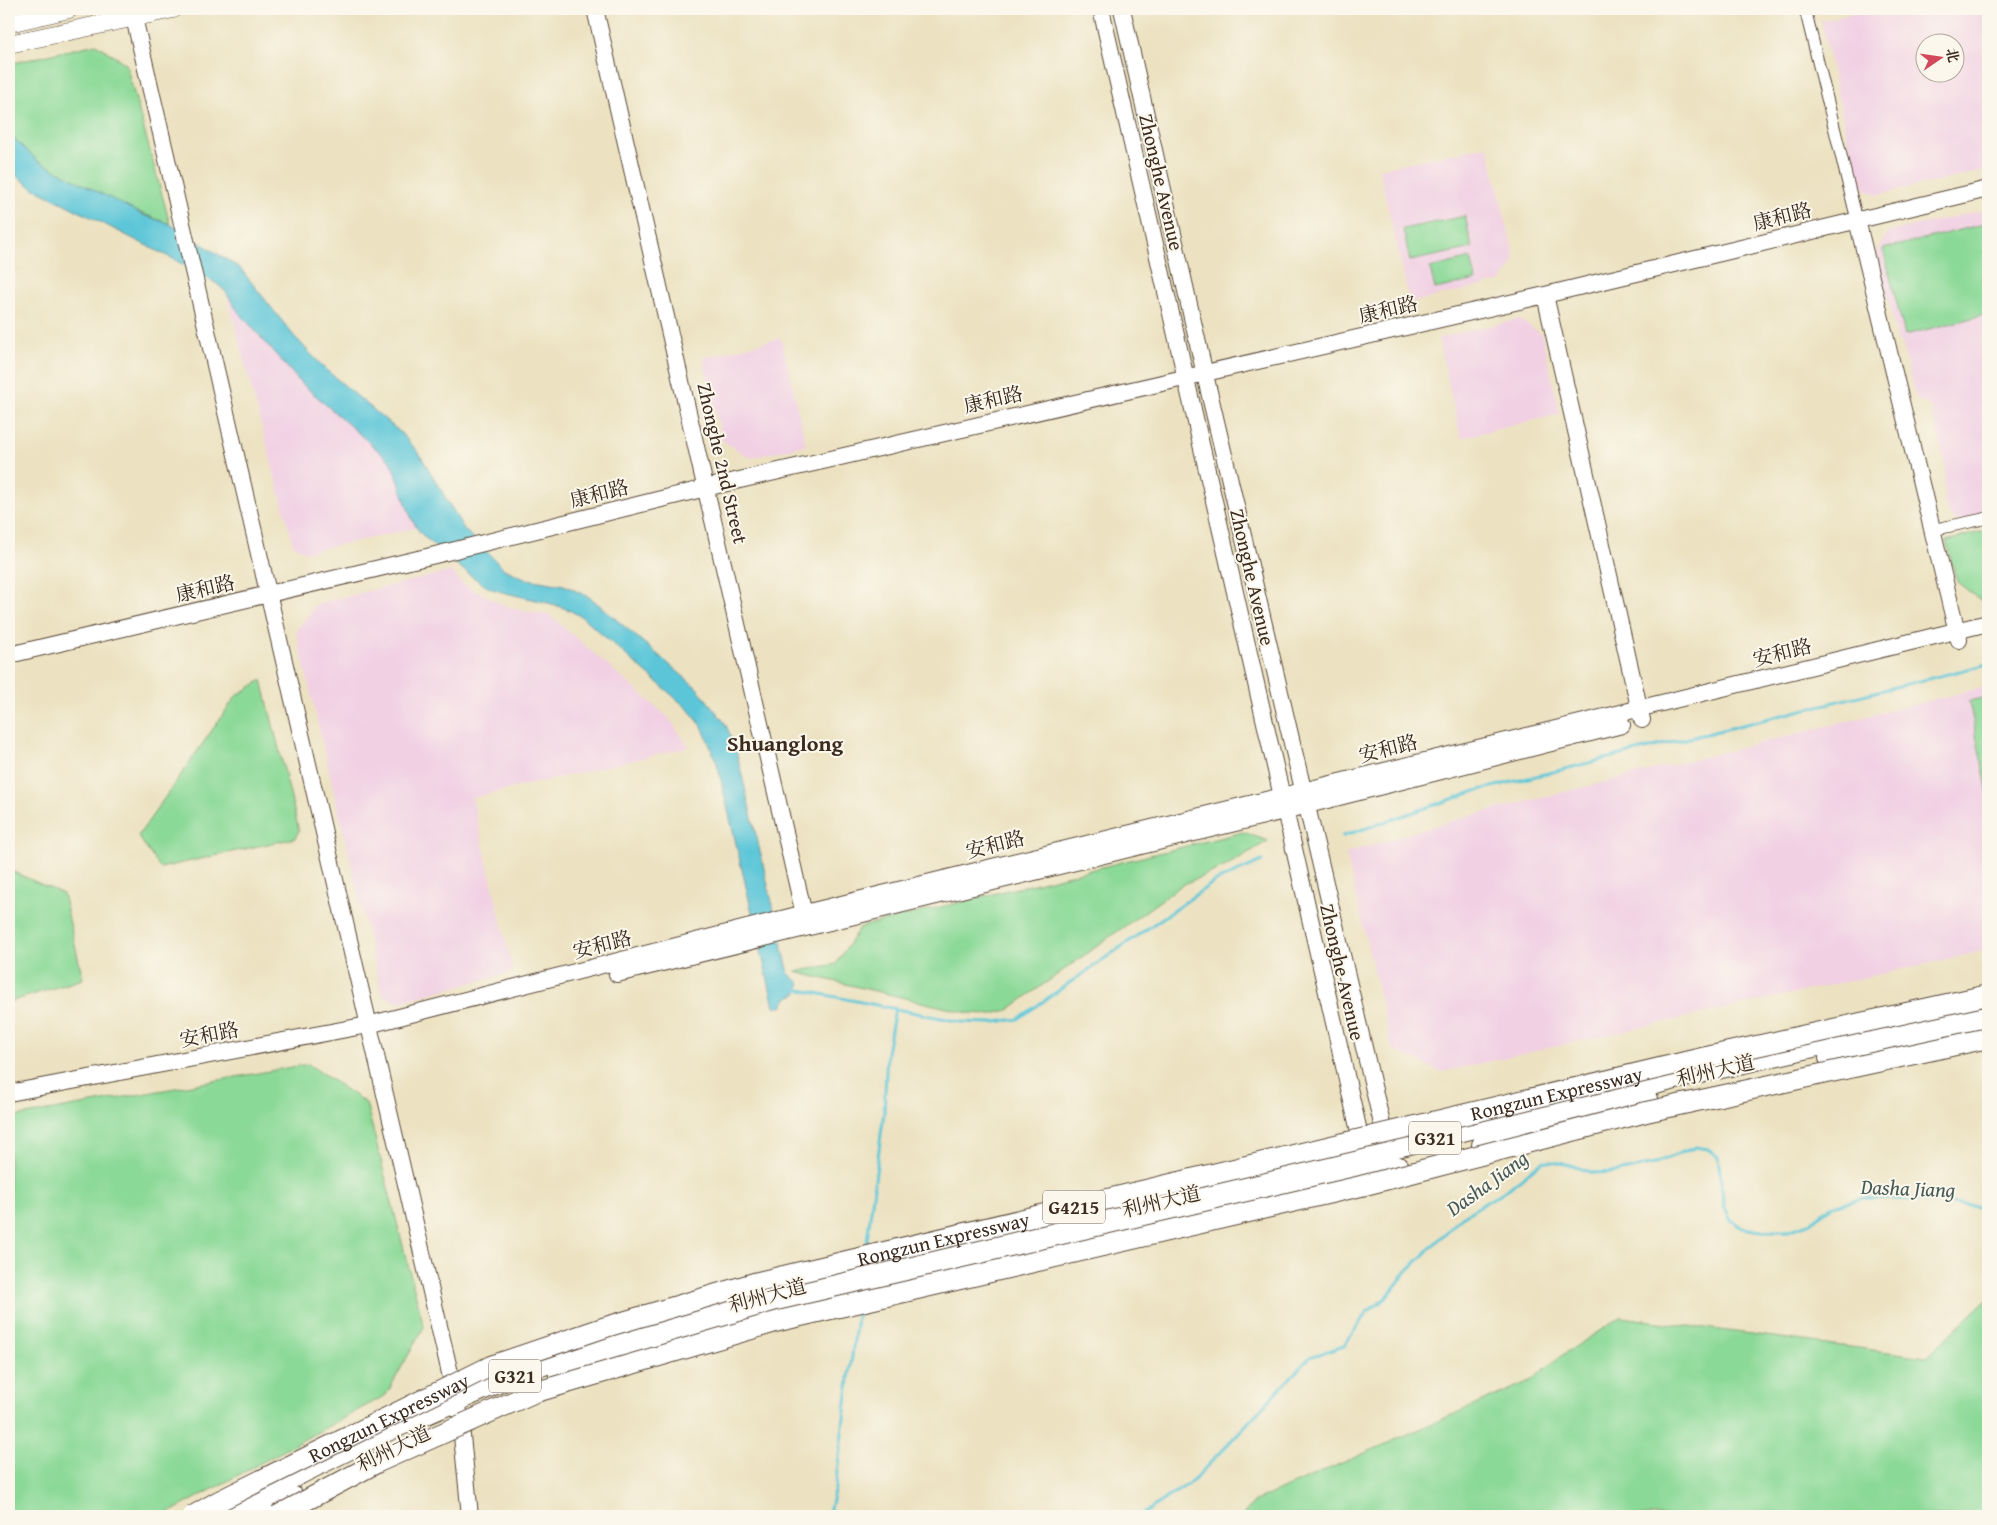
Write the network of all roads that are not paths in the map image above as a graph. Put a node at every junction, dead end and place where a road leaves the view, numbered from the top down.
1 (69, 9) edge
2 (173, 9) edge
3 (595, 9) edge
4 (605, 9) edge
5 (1101, 9) edge
6 (1122, 9) edge
7 (1805, 9) edge
8 (133, 13) edge
9 (9, 23) edge
10 (9, 44) edge
11 (1988, 189) edge
12 (1857, 220) junction
13 (1545, 295) junction
14 (1204, 372) junction
15 (1186, 376) junction
16 (711, 487) junction
17 (1988, 518) edge
18 (1932, 530) junction
19 (268, 595) junction
20 (1988, 623) edge
21 (1988, 634) edge
22 (1957, 636) junction
23 (9, 655) edge
24 (1641, 714) junction
25 (1304, 798) junction
26 (1282, 803) junction
27 (810, 919) junction
28 (1988, 995) edge
29 (1988, 1007) edge
30 (1988, 1024) edge
31 (369, 1029) junction
32 (1988, 1038) edge
33 (9, 1093) edge
34 (9, 1102) edge
35 (1388, 1149) junction
36 (1364, 1155) junction
37 (885, 1273) junction
38 (458, 1409) junction
39 (193, 1516) edge
40 (216, 1516) edge
41 (256, 1516) edge
42 (277, 1516) edge
43 (470, 1516) edge

1 - 9 main road
2 - 8 main road
3 - 16 street, Zhonghe 2nd Street
4 - 16 street, Zhonghe 2nd Street
5 - 15 street, Zhonghe Avenue
6 - 14 street, Zhonghe Avenue
7 - 12 street
8 - 10 main road
8 - 19 street
11 - 12 street, 康和路
12 - 13 street, 康和路
12 - 18 street
13 - 14 street, 康和路
13 - 24 street
14 - 15 street, 康和路
14 - 25 street, Zhonghe Avenue
15 - 16 street, 康和路
15 - 26 street, Zhonghe Avenue
16 - 19 street, 康和路
16 - 27 street, Zhonghe 2nd Street
17 - 18 street
18 - 22 street
19 - 23 street, 康和路
19 - 31 street
20 - 22 street, 安和路
21 - 22 street, 安和路
22 - 24 street, 安和路
24 - 25 street, 安和路
25 - 26 street, 安和路
25 - 35 street, Zhonghe Avenue
26 - 27 street, 安和路
26 - 36 street, Zhonghe Avenue
27 - 31 street, 安和路
28 - 39 highway, Rongzun Expressway / G4215, bridge
29 - 35 highway, 利州大道 / G321
30 - 37 highway, 利州大道 / G321
31 - 33 street, 安和路
31 - 34 street, 安和路
31 - 38 street
32 - 42 highway, Rongzun Expressway / G4215, bridge
35 - 36 highway, 利州大道 / G321
36 - 37 highway, 利州大道 / G321
37 - 38 highway, 利州大道 / G321
38 - 40 highway, 利州大道 / G321
38 - 41 highway, 利州大道 / G321
38 - 43 street

